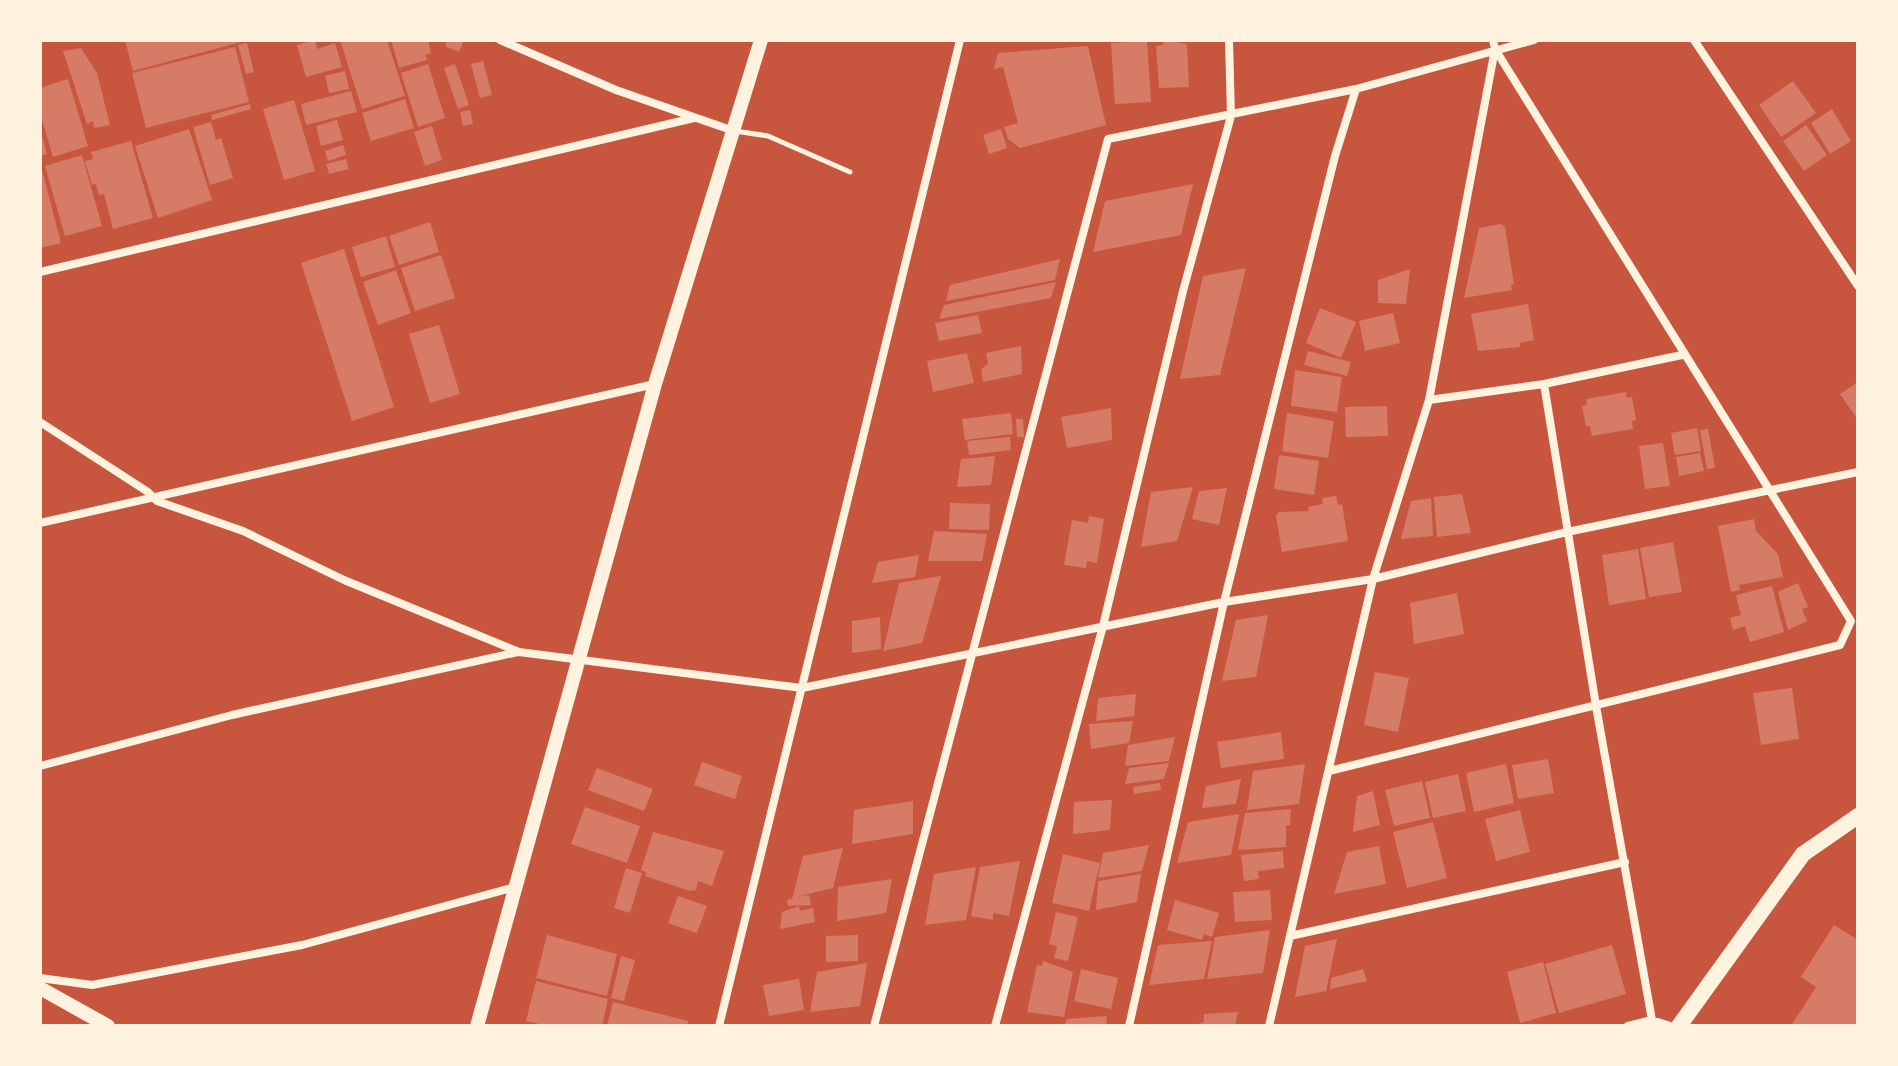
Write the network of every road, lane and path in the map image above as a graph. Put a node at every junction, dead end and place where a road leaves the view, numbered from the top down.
1 (500, 40) edge
2 (761, 40) edge
3 (960, 40) edge
4 (1229, 40) edge
5 (1534, 40) edge
6 (1694, 40) edge
7 (1494, 44) edge
8 (1356, 89) junction
9 (1231, 116) junction
10 (694, 118) junction
11 (734, 131) junction
12 (850, 172) dead end
13 (40, 272) edge
14 (1858, 286) edge
15 (1682, 355) junction
16 (655, 384) junction
17 (1544, 384) junction
18 (1429, 400) junction
19 (40, 422) edge
20 (1858, 472) edge
21 (1768, 491) junction
22 (154, 496) junction
23 (40, 523) edge
24 (1567, 532) junction
25 (1373, 579) junction
26 (1224, 602) junction
27 (1103, 626) junction
28 (519, 652) junction
29 (974, 653) junction
30 (578, 661) junction
31 (802, 688) junction
32 (1596, 706) junction
33 (40, 766) edge
34 (1329, 771) junction
35 (1858, 816) edge
36 (1625, 862) junction
37 (516, 887) junction
38 (1290, 936) junction
39 (40, 978) edge
40 (40, 988) edge
41 (1652, 1020) junction
42 (108, 1026) edge
43 (477, 1026) edge
44 (719, 1026) edge
45 (874, 1026) edge
46 (995, 1026) edge
47 (1129, 1026) edge
48 (1269, 1026) edge
49 (1628, 1026) edge
50 (1670, 1026) edge
51 (1679, 1026) edge

1 - 10 street
2 - 11 street
3 - 31 street
4 - 9 street
5 - 7 street
6 - 14 street
7 - 8 street
7 - 15 street
7 - 18 street
8 - 9 street
8 - 26 street
9 - 27 street
9 - 29 street
10 - 11 street
10 - 13 street
11 - 12 lane
11 - 16 street
15 - 17 street
15 - 21 street
16 - 22 street
16 - 30 street
17 - 18 street
17 - 24 street
18 - 25 street
19 - 22 street
20 - 21 street
21 - 24 street
21 - 32 street
22 - 23 street
22 - 28 street
24 - 25 street
24 - 32 street
25 - 26 street
25 - 34 street
26 - 27 street
26 - 47 street
27 - 29 street
27 - 46 street
28 - 30 street
28 - 33 street
29 - 31 street
29 - 45 street
30 - 31 street
30 - 37 street
31 - 44 street
32 - 34 street
32 - 36 street
34 - 38 street
35 - 51 main road
36 - 38 street
36 - 41 street
37 - 39 street
37 - 43 street
38 - 48 street
40 - 42 street
41 - 49 street
41 - 50 street

